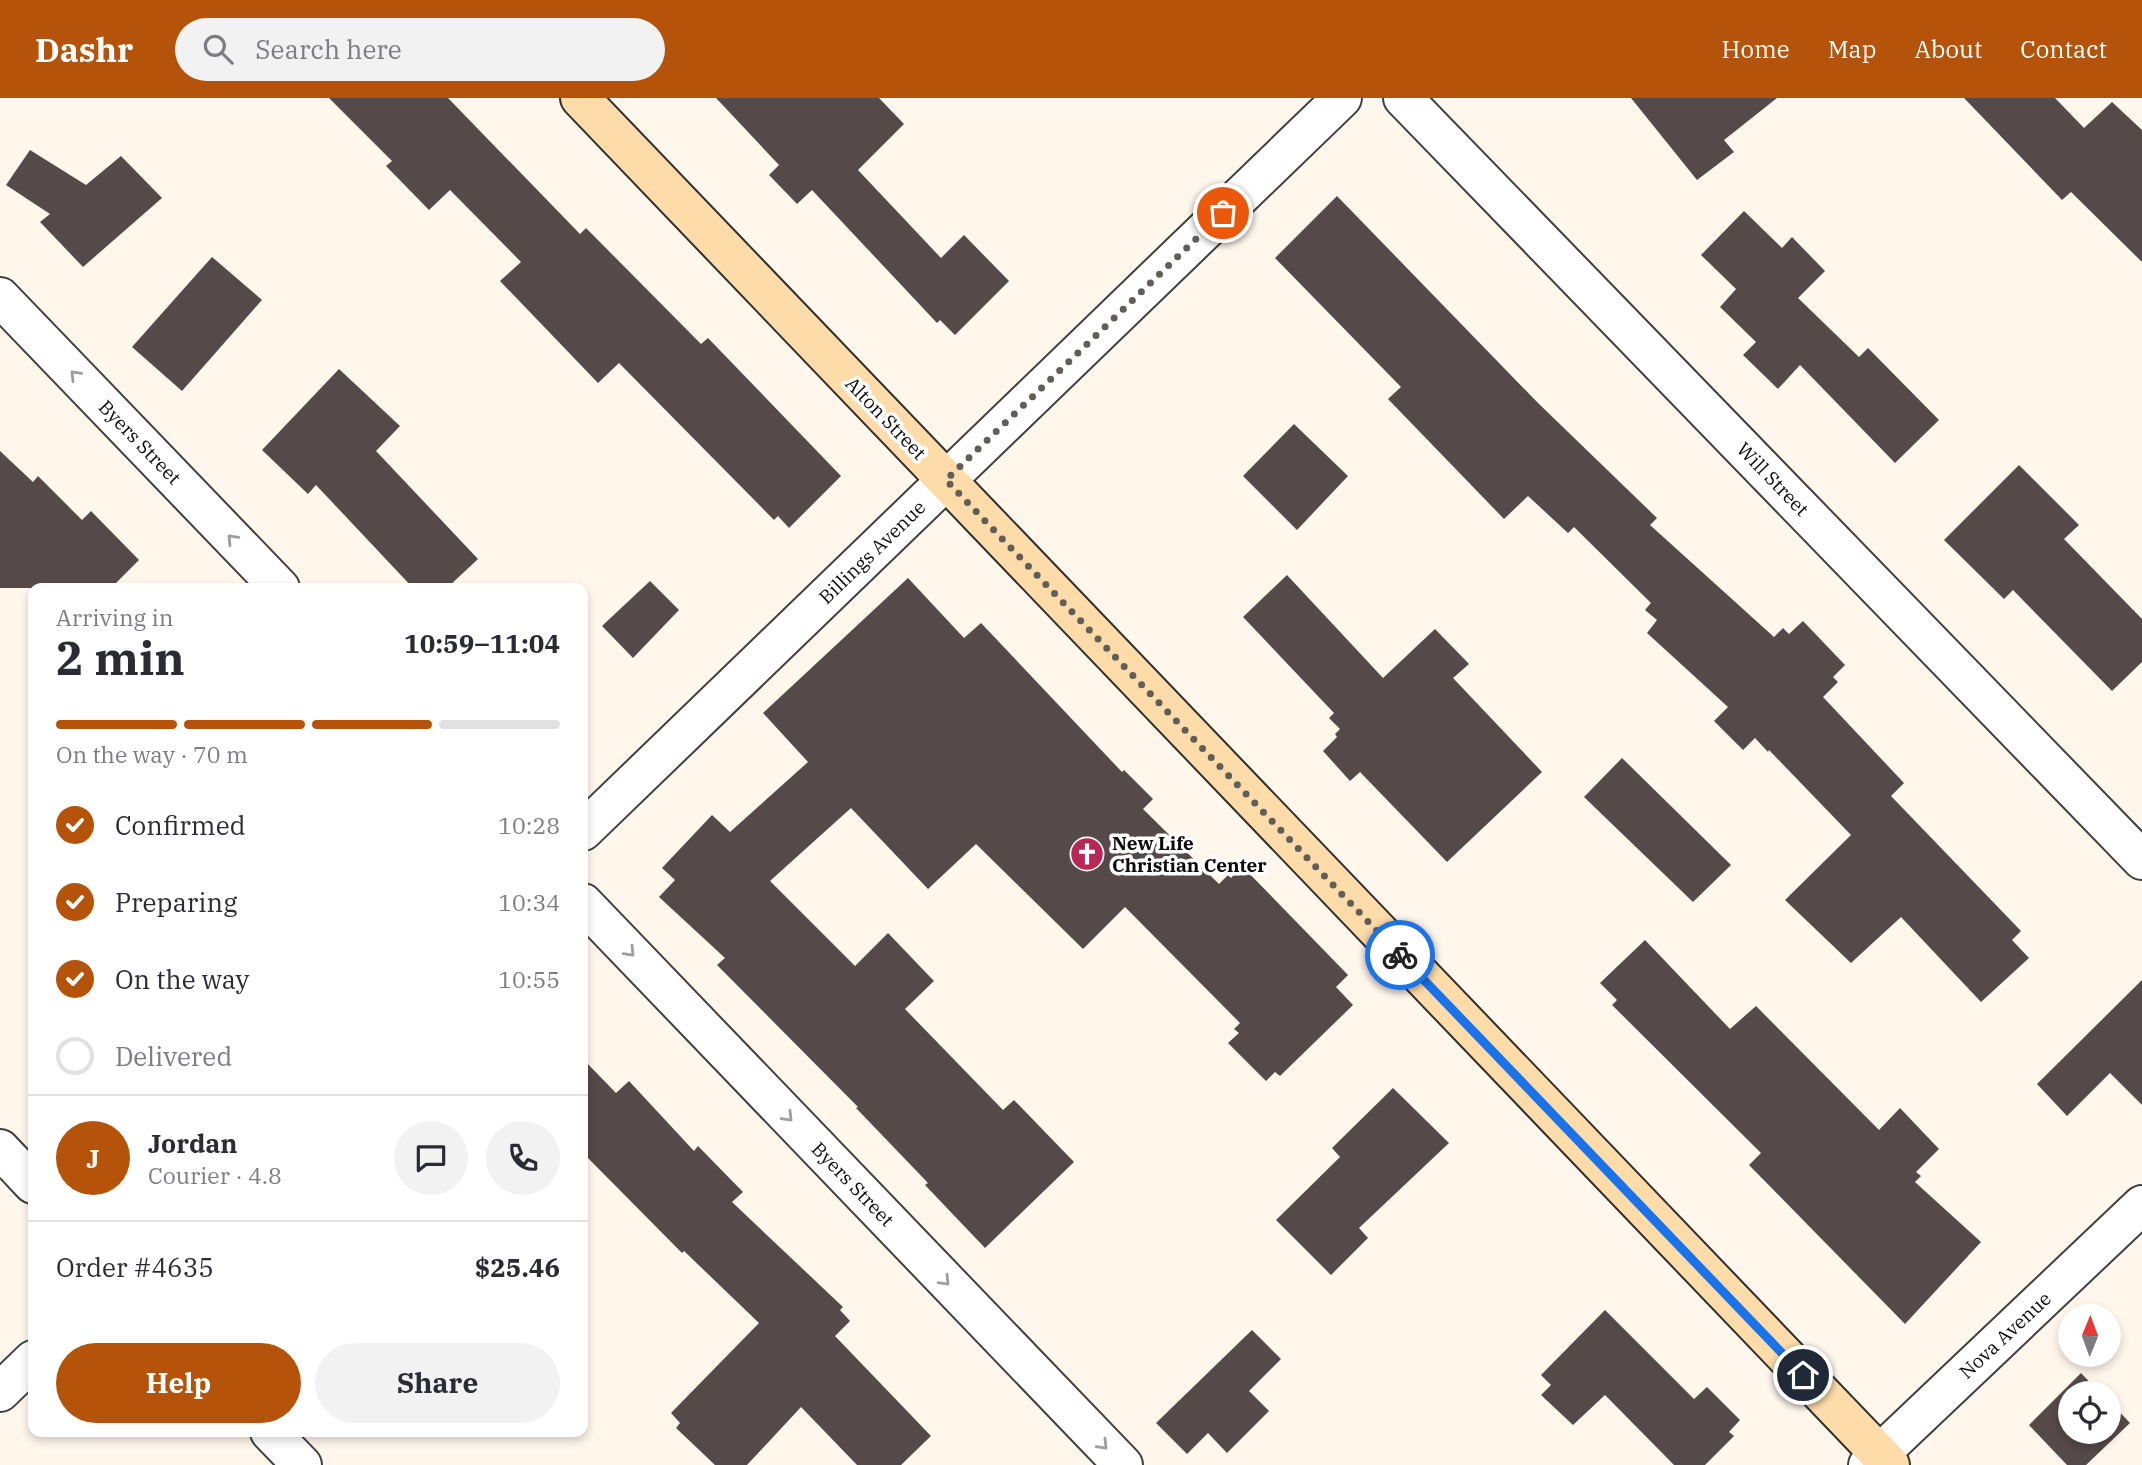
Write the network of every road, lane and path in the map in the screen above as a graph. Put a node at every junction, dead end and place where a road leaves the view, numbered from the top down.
1 (580, 98) edge
2 (1342, 98) edge
3 (1403, 98) edge
4 (0, 297) edge
5 (946, 480) junction
6 (275, 583) edge
7 (588, 826) edge
8 (2142, 860) edge
9 (588, 908) edge
10 (0, 1149) edge
11 (28, 1179) edge
12 (2142, 1206) edge
13 (28, 1365) edge
14 (0, 1392) edge
15 (275, 1437) edge
16 (1879, 1461) edge
17 (302, 1465) edge
18 (1123, 1465) edge

1 - 5 street, Alton Street
2 - 5 street, Billings Avenue
3 - 8 street, Will Street
6 -> 4 street, Byers Street
5 - 7 street, Billings Avenue
5 - 16 street, Alton Street
9 -> 18 street, Byers Street
10 - 11 street
12 - 16 street, Nova Avenue
13 - 14 street
15 - 17 street

